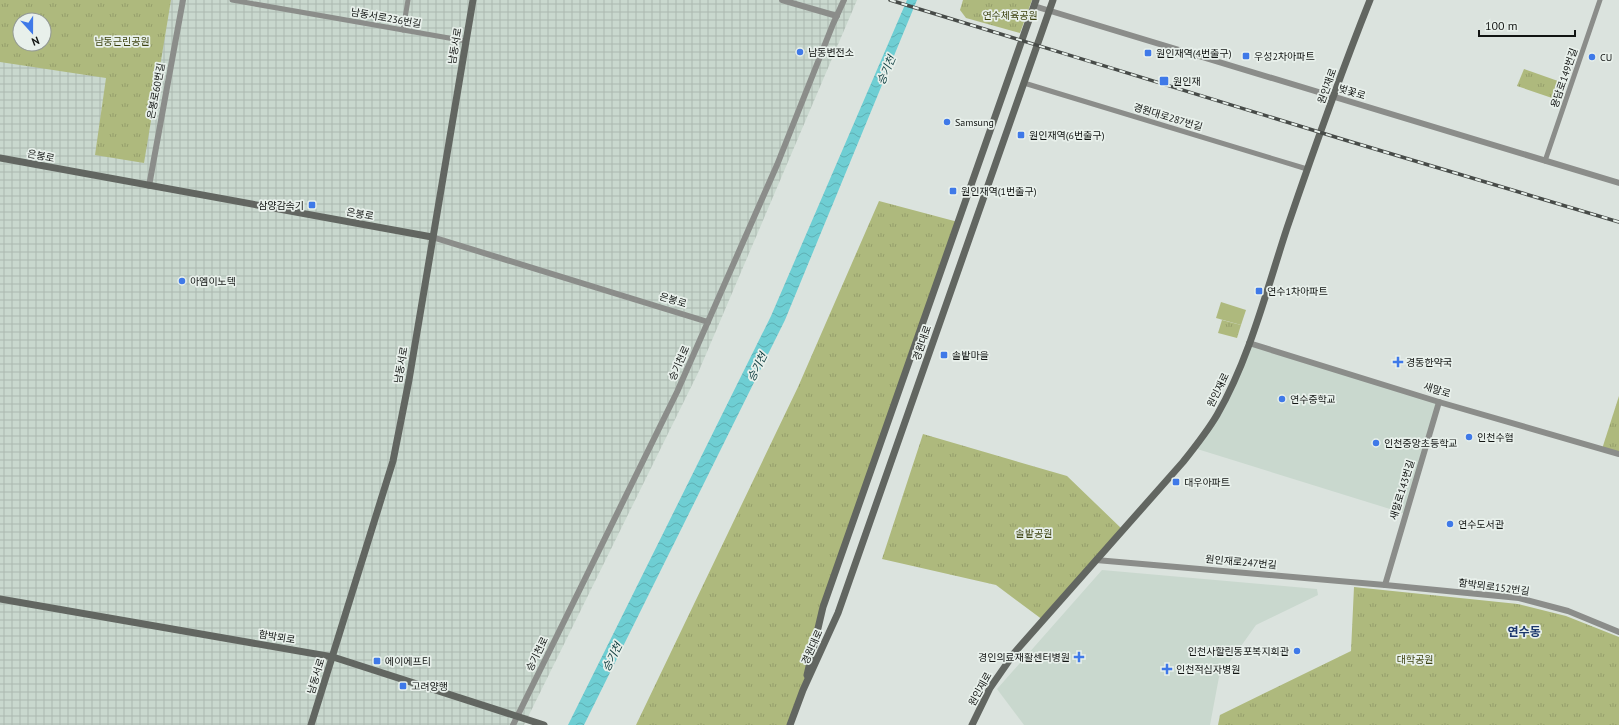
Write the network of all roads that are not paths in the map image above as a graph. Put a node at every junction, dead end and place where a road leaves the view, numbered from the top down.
1 (183, 0) edge
2 (232, 0) edge
3 (408, 0) edge
4 (473, 0) edge
5 (782, 0) edge
6 (844, 0) edge
7 (1053, 0) edge
8 (1370, 0) edge
9 (1600, 0) edge
10 (262, 3) edge
11 (1035, 3) edge
12 (1049, 11) junction
13 (837, 16) junction
14 (403, 30) junction
15 (466, 41) junction
16 (1024, 83) junction
17 (1333, 97) junction
18 (0, 158) edge
19 (1545, 161) junction
20 (1307, 169) junction
21 (1619, 183) edge
22 (149, 186) junction
23 (432, 237) junction
24 (708, 322) junction
25 (1249, 343) junction
26 (1439, 402) junction
27 (1619, 454) edge
28 (1096, 560) junction
29 (1385, 585) junction
30 (0, 599) edge
31 (1619, 632) edge
32 (332, 657) junction
33 (803, 690) junction
34 (516, 717) junction
35 (312, 725) edge
36 (512, 725) edge
37 (544, 725) edge
38 (790, 725) edge
39 (972, 725) edge

1 - 22 street, 은봉로60번길
2 - 10 street, 남동서로236번길
3 - 14 street
4 - 15 main road, 남동서로
5 - 13 street
6 - 13 street, 승기천로
7 - 12 main road, 경원대로
8 - 17 main road, 원인재로
9 - 19 street, 용담로149번길
10 - 14 street, 남동서로236번길
11 - 12 street, 벚꽃로
11 - 33 main road, 경원대로
12 - 16 main road, 경원대로
12 - 17 street, 벚꽃로
13 - 24 street, 승기천로
14 - 15 street, 남동서로236번길
15 - 23 main road, 남동서로
16 - 20 street, 경원대로287번길
16 - 33 main road, 경원대로
17 - 19 street, 벚꽃로
17 - 20 main road, 원인재로
18 - 22 main road, 은봉로
19 - 21 street, 벚꽃로
20 - 25 main road, 원인재로
22 - 23 main road, 은봉로
23 - 24 street, 은봉로
23 - 32 main road, 남동서로
24 - 34 street, 승기천로
25 - 26 street, 새말로
25 - 28 main road, 원인재로
26 - 27 street, 새말로
26 - 29 street, 새말로143번길
28 - 29 street, 원인재로247번길
28 - 39 main road, 원인재로
29 - 31 street, 함박뫼로152번길
30 - 32 main road, 함박뫼로
32 - 34 main road, 함박뫼로
32 - 35 main road, 남동서로
33 - 38 main road, 경원대로
34 - 36 street, 승기천로
34 - 37 main road, 함박뫼로

